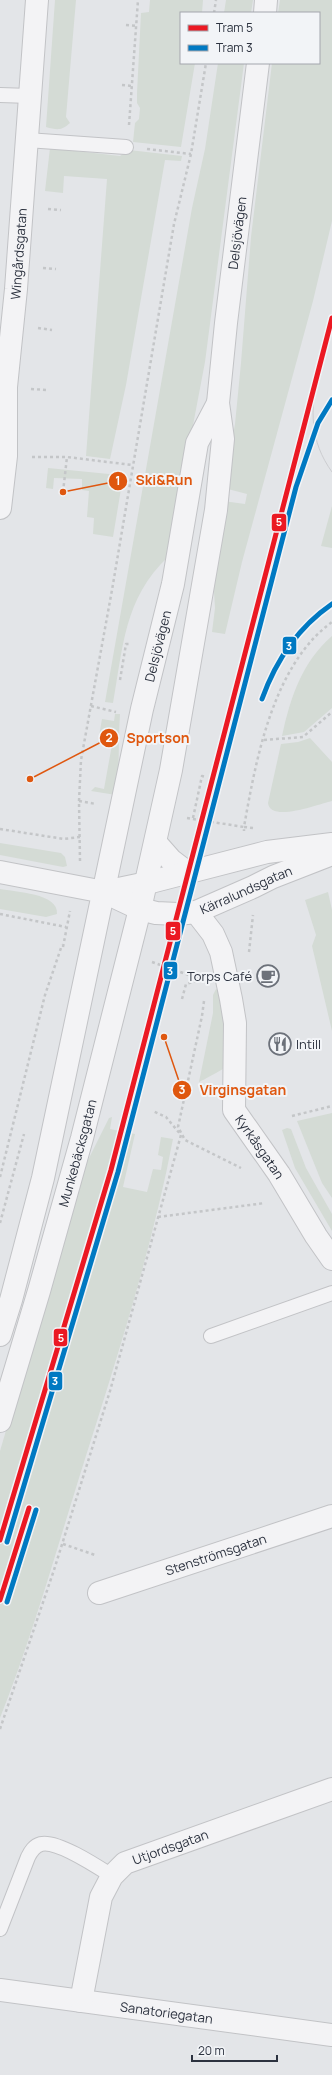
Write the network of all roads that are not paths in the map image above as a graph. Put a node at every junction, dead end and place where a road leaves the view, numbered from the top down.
1 (37, 0) edge
2 (266, 0) edge
3 (265, 12) edge
4 (258, 64) edge
5 (0, 95) edge
6 (30, 96) junction
7 (27, 140) junction
8 (126, 147) road end
9 (8, 288) edge
10 (218, 403) junction
11 (0, 508) edge
12 (156, 843) junction
13 (332, 844) edge
14 (332, 854) edge
15 (0, 872) edge
16 (188, 873) junction
17 (147, 883) junction
18 (104, 892) junction
19 (140, 909) junction
20 (196, 912) junction
21 (332, 1259) edge
22 (332, 1293) edge
23 (0, 1336) edge
24 (211, 1336) dead end
25 (0, 1421) edge
26 (332, 1516) edge
27 (99, 1593) dead end
28 (332, 1789) edge
29 (112, 1876) junction
30 (0, 1929) edge
31 (0, 1990) edge
32 (81, 2001) junction
33 (332, 2035) edge

1 - 6 street, Wingårdsgatan
2 - 3 street
4 - 10 street, Delsjövägen
5 - 6 lane
6 - 7 street, Wingårdsgatan
7 - 8 lane
7 - 9 street, Wingårdsgatan
9 - 11 street, Wingårdsgatan
10 - 12 street, Delsjövägen
10 - 18 street, Delsjövägen
12 - 16 street
12 - 17 street, Delsjövägen
13 - 16 street, Kärralundsgatan
14 - 20 street, Kärralundsgatan
15 - 18 street
16 - 17 street, Kärralundsgatan
17 - 18 street, Kärralundsgatan
17 - 19 street, Munkebäcksgatan
18 - 19 street, Kärralundsgatan
18 - 23 street, Munkebäcksgatan
19 - 20 street, Kärralundsgatan
19 - 25 street, Munkebäcksgatan
20 - 21 street, Kyrkåsgatan
22 - 24 lane
26 - 27 street, Stenströmsgatan
28 - 29 street, Utjordsgatan
29 - 30 lane
29 - 32 street, Utjordsgatan
31 - 32 street, Sanatoriegatan
32 - 33 street, Sanatoriegatan

